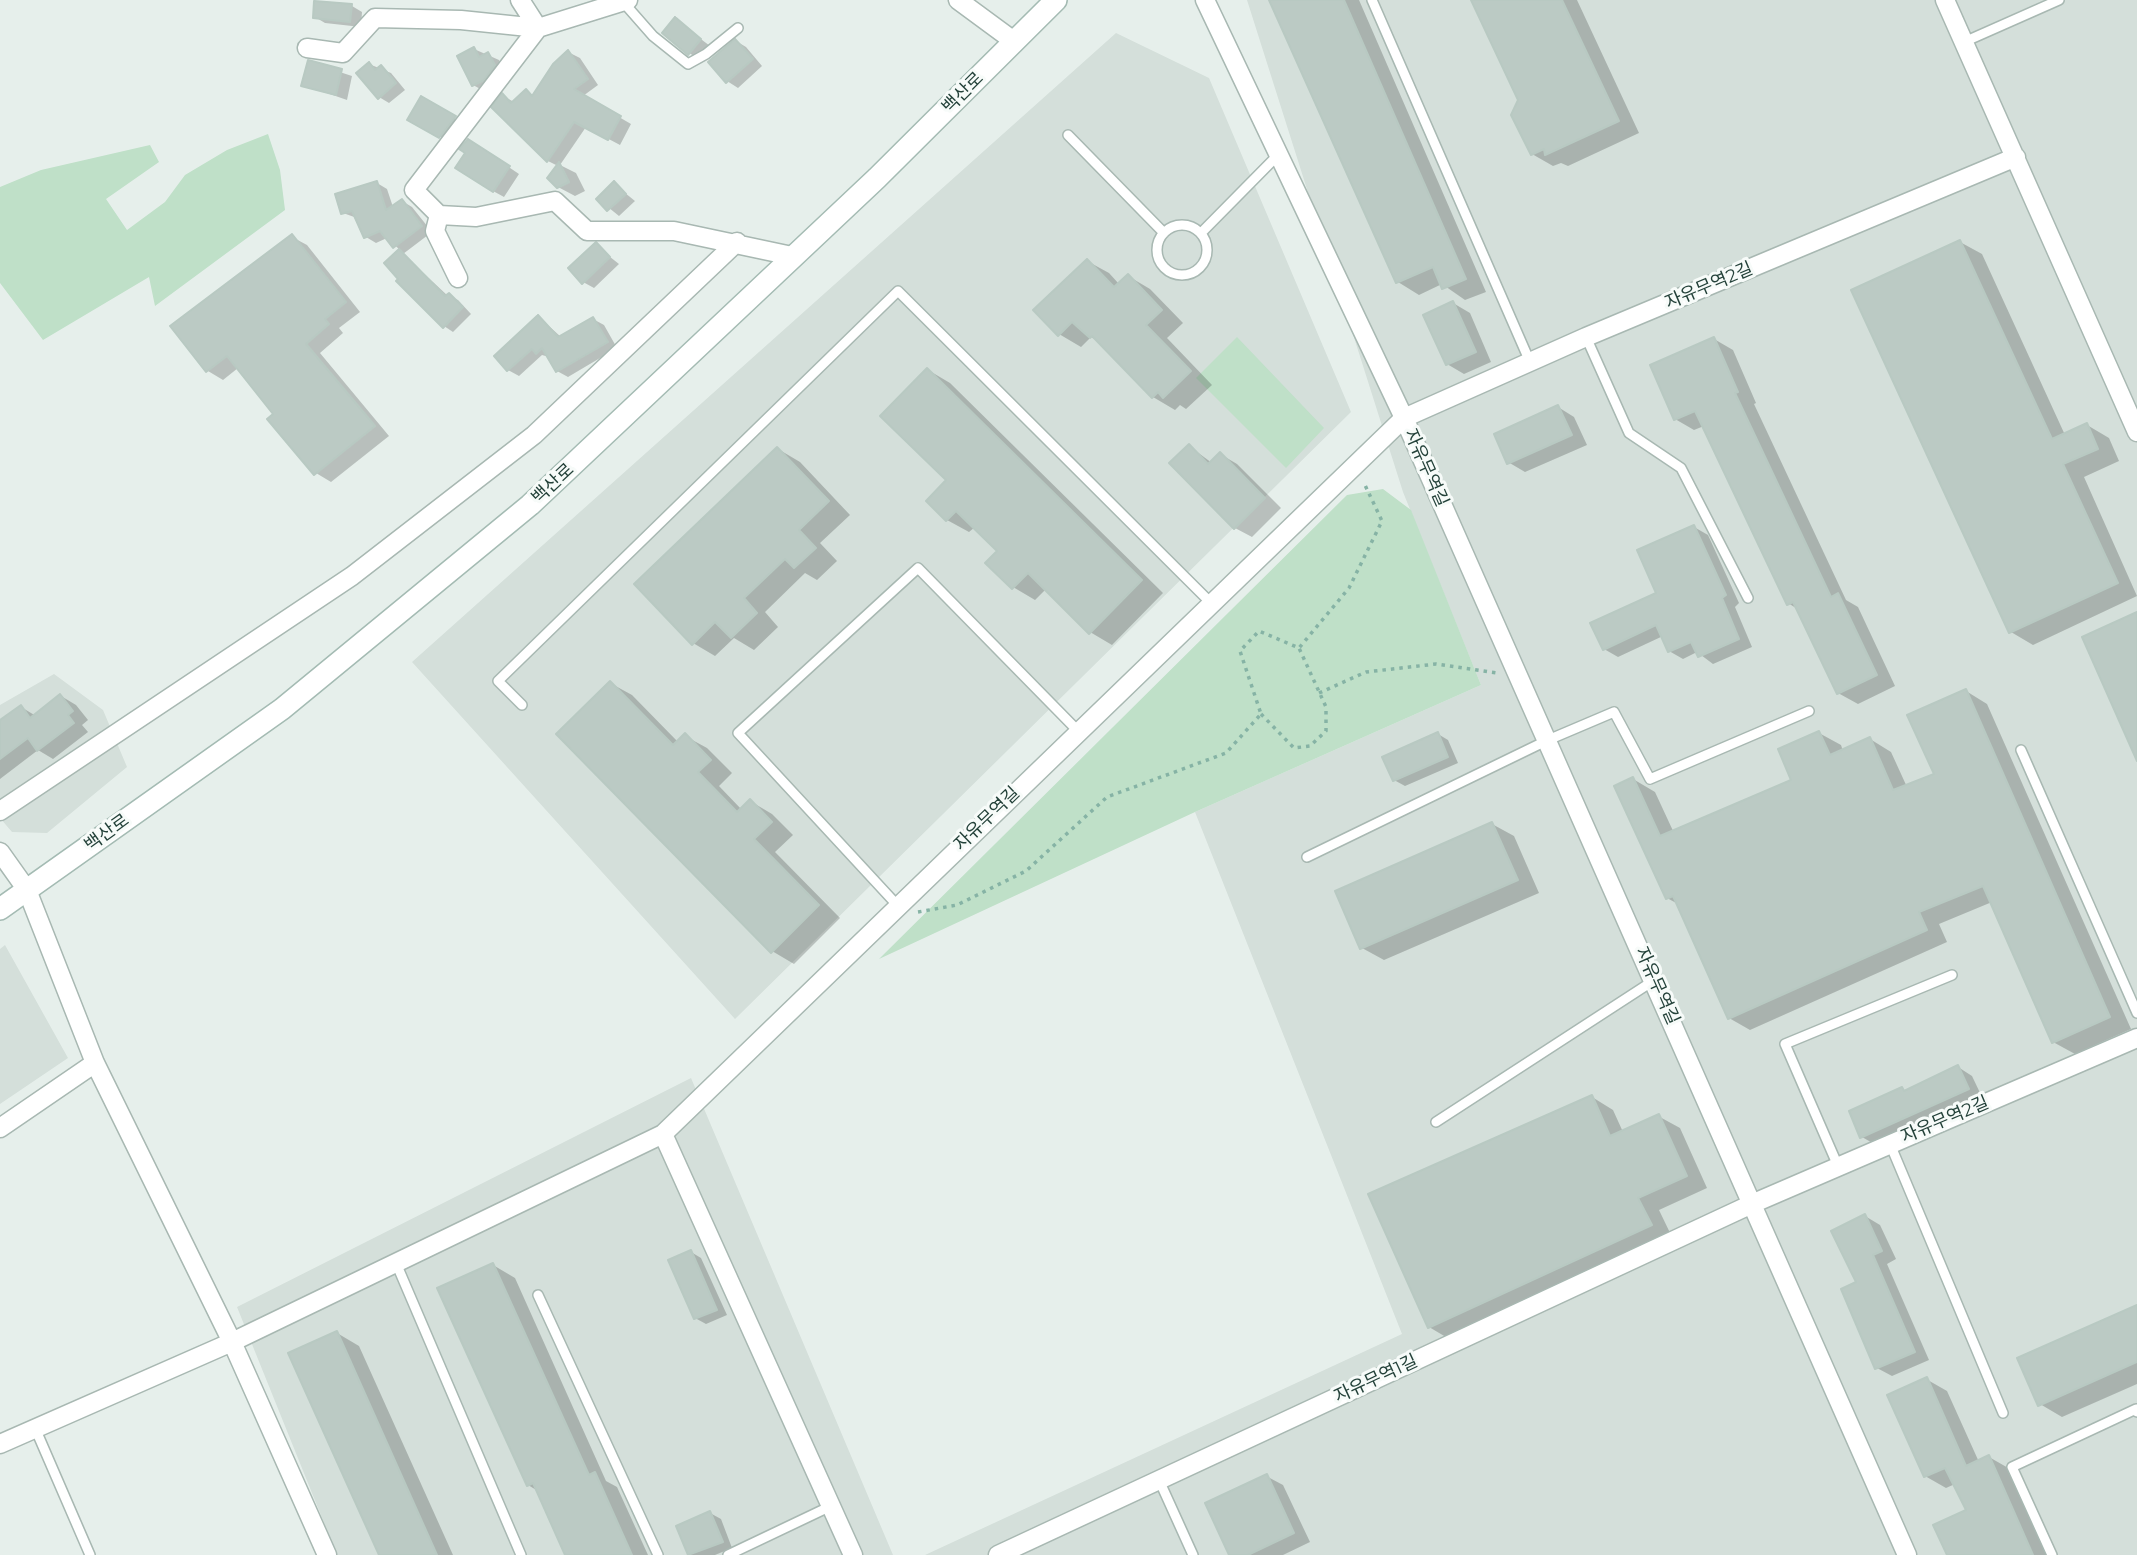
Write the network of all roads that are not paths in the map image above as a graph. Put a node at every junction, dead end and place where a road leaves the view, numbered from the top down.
1 (520, 0) edge
2 (958, 0) edge
3 (1056, 0) edge
4 (1205, 0) edge
5 (1372, 0) edge
6 (1945, 0) edge
7 (2059, 0) edge
8 (626, 1) edge
9 (538, 28) junction
10 (738, 28) dead end
11 (1015, 41) junction
12 (1964, 42) junction
13 (307, 48) dead end
14 (1068, 135) dead end
15 (1279, 154) junction
16 (2016, 157) junction
17 (439, 215) junction
18 (1164, 233) junction
19 (1201, 233) junction
20 (737, 242) junction
21 (792, 256) junction
22 (458, 278) dead end
23 (1586, 337) junction
24 (1530, 362) junction
25 (1404, 418) junction
26 (2137, 432) edge
27 (1748, 598) dead end
28 (1211, 603) junction
29 (522, 705) dead end
30 (1809, 711) dead end
31 (1078, 731) junction
32 (1548, 740) junction
33 (2021, 750) dead end
34 (0, 811) edge
35 (0, 852) edge
36 (1307, 856) dead end
37 (27, 890) junction
38 (898, 906) junction
39 (0, 909) edge
40 (1952, 975) dead end
41 (1655, 980) junction
42 (2137, 1013) edge
43 (2137, 1038) edge
44 (95, 1063) junction
45 (1436, 1122) dead end
46 (0, 1128) edge
47 (663, 1134) junction
48 (1890, 1144) junction
49 (1838, 1166) junction
50 (1754, 1202) junction
51 (396, 1263) junction
52 (538, 1295) dead end
53 (232, 1342) junction
54 (2137, 1412) edge
55 (2003, 1413) dead end
56 (35, 1428) junction
57 (0, 1444) edge
58 (1159, 1480) junction
59 (831, 1506) junction
60 (90, 1555) edge
61 (327, 1555) edge
62 (522, 1555) edge
63 (658, 1555) edge
64 (728, 1555) edge
65 (853, 1555) edge
66 (998, 1555) edge
67 (1193, 1555) edge
68 (1907, 1555) edge
69 (2052, 1555) edge

1 - 9 street
2 - 11 street
3 - 11 main road, 백산로
4 - 15 street, 자유무역길
5 - 24 lane
6 - 12 street
7 - 12 lane
8 - 9 street
8 - 10 lane
9 - 13 street
9 - 17 street
11 - 21 main road, 백산로
12 - 16 street
14 - 18 lane
15 - 19 lane
15 - 25 street, 자유무역길
16 - 23 street, 자유무역2길
16 - 26 street
17 - 20 street
17 - 22 street
18 - 19 lane
18 - 19 lane
20 - 21 street
20 - 34 street
21 - 37 main road, 백산로
23 - 24 street, 자유무역2길
23 - 27 lane
24 - 25 street, 자유무역2길
25 - 28 street, 자유무역길
25 - 32 street, 자유무역길
28 - 29 lane
28 - 31 street, 자유무역길
30 - 32 lane
31 - 38 street, 자유무역길
31 - 38 lane
32 - 36 lane
32 - 41 street, 자유무역길
33 - 42 lane
35 - 37 street
37 - 39 main road, 백산로
37 - 44 street
38 - 47 street, 자유무역길
40 - 49 lane
41 - 45 lane
41 - 50 street, 자유무역길
43 - 48 street, 자유무역2길
44 - 46 street
44 - 53 street
47 - 51 street, 자유무역길
47 - 59 street
48 - 49 street, 자유무역2길
48 - 55 lane
49 - 50 street, 자유무역2길
50 - 58 street, 자유무역1길
50 - 68 street, 자유무역길
51 - 53 street, 자유무역길
51 - 62 lane
52 - 63 lane
53 - 56 street, 자유무역길
53 - 61 street
54 - 69 lane
56 - 57 street, 자유무역길
56 - 60 lane
58 - 66 street, 자유무역1길
58 - 67 lane
59 - 64 lane
59 - 65 street

